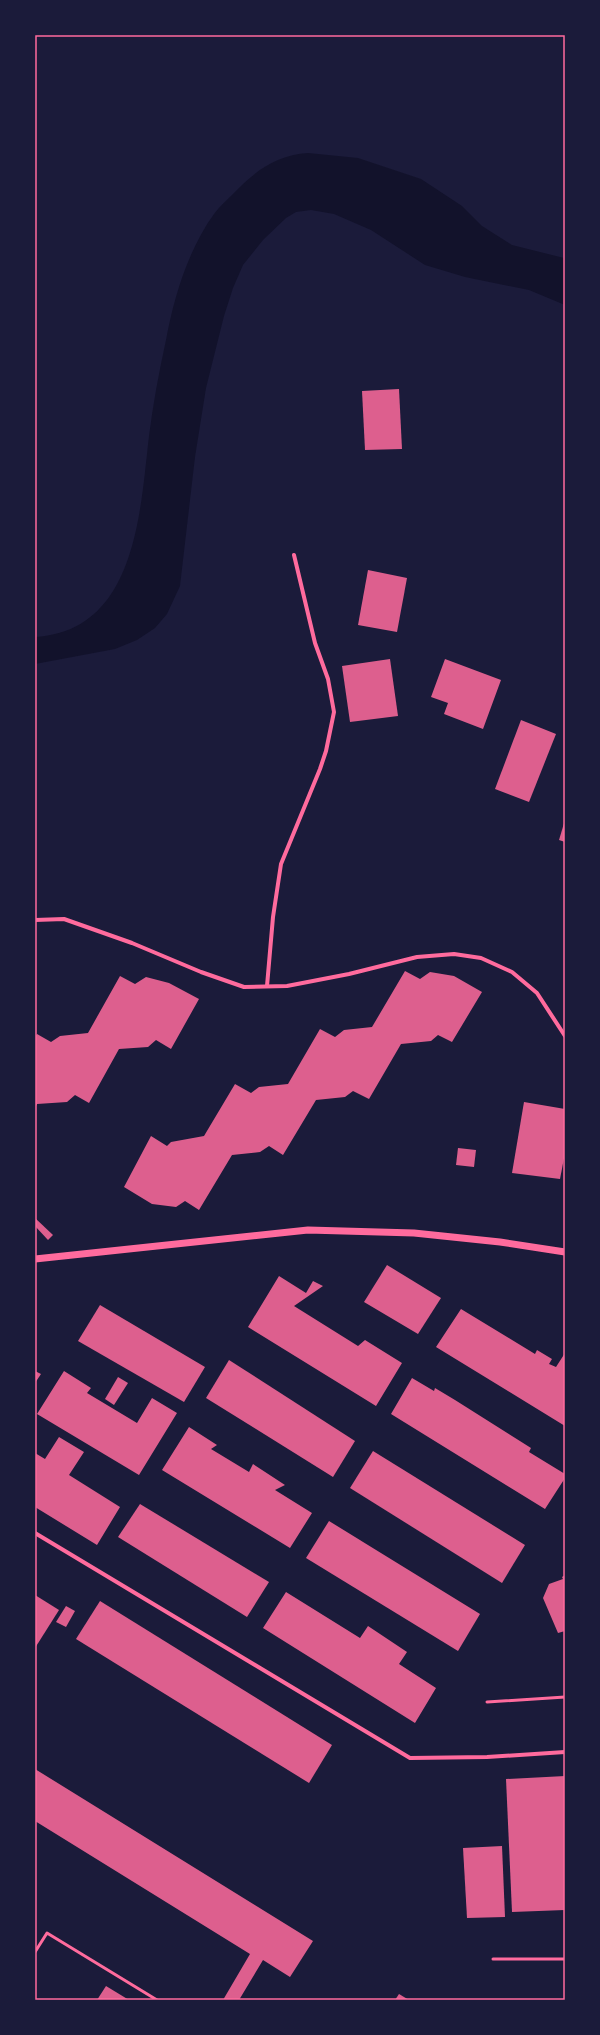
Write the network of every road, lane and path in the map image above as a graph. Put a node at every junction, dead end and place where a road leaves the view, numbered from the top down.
1 (294, 555) dead end
2 (35, 920) edge
3 (267, 986) junction
4 (565, 1036) edge
5 (565, 1252) edge
6 (35, 1259) edge
7 (35, 1533) edge
8 (565, 1697) edge
9 (487, 1702) dead end
10 (565, 1752) edge
11 (35, 1952) edge
12 (493, 1959) dead end
13 (565, 1959) edge
14 (157, 2000) edge

1 - 3 street
2 - 3 street
3 - 4 street
5 - 6 street
7 - 10 street
8 - 9 lane
11 - 14 lane
12 - 13 lane

